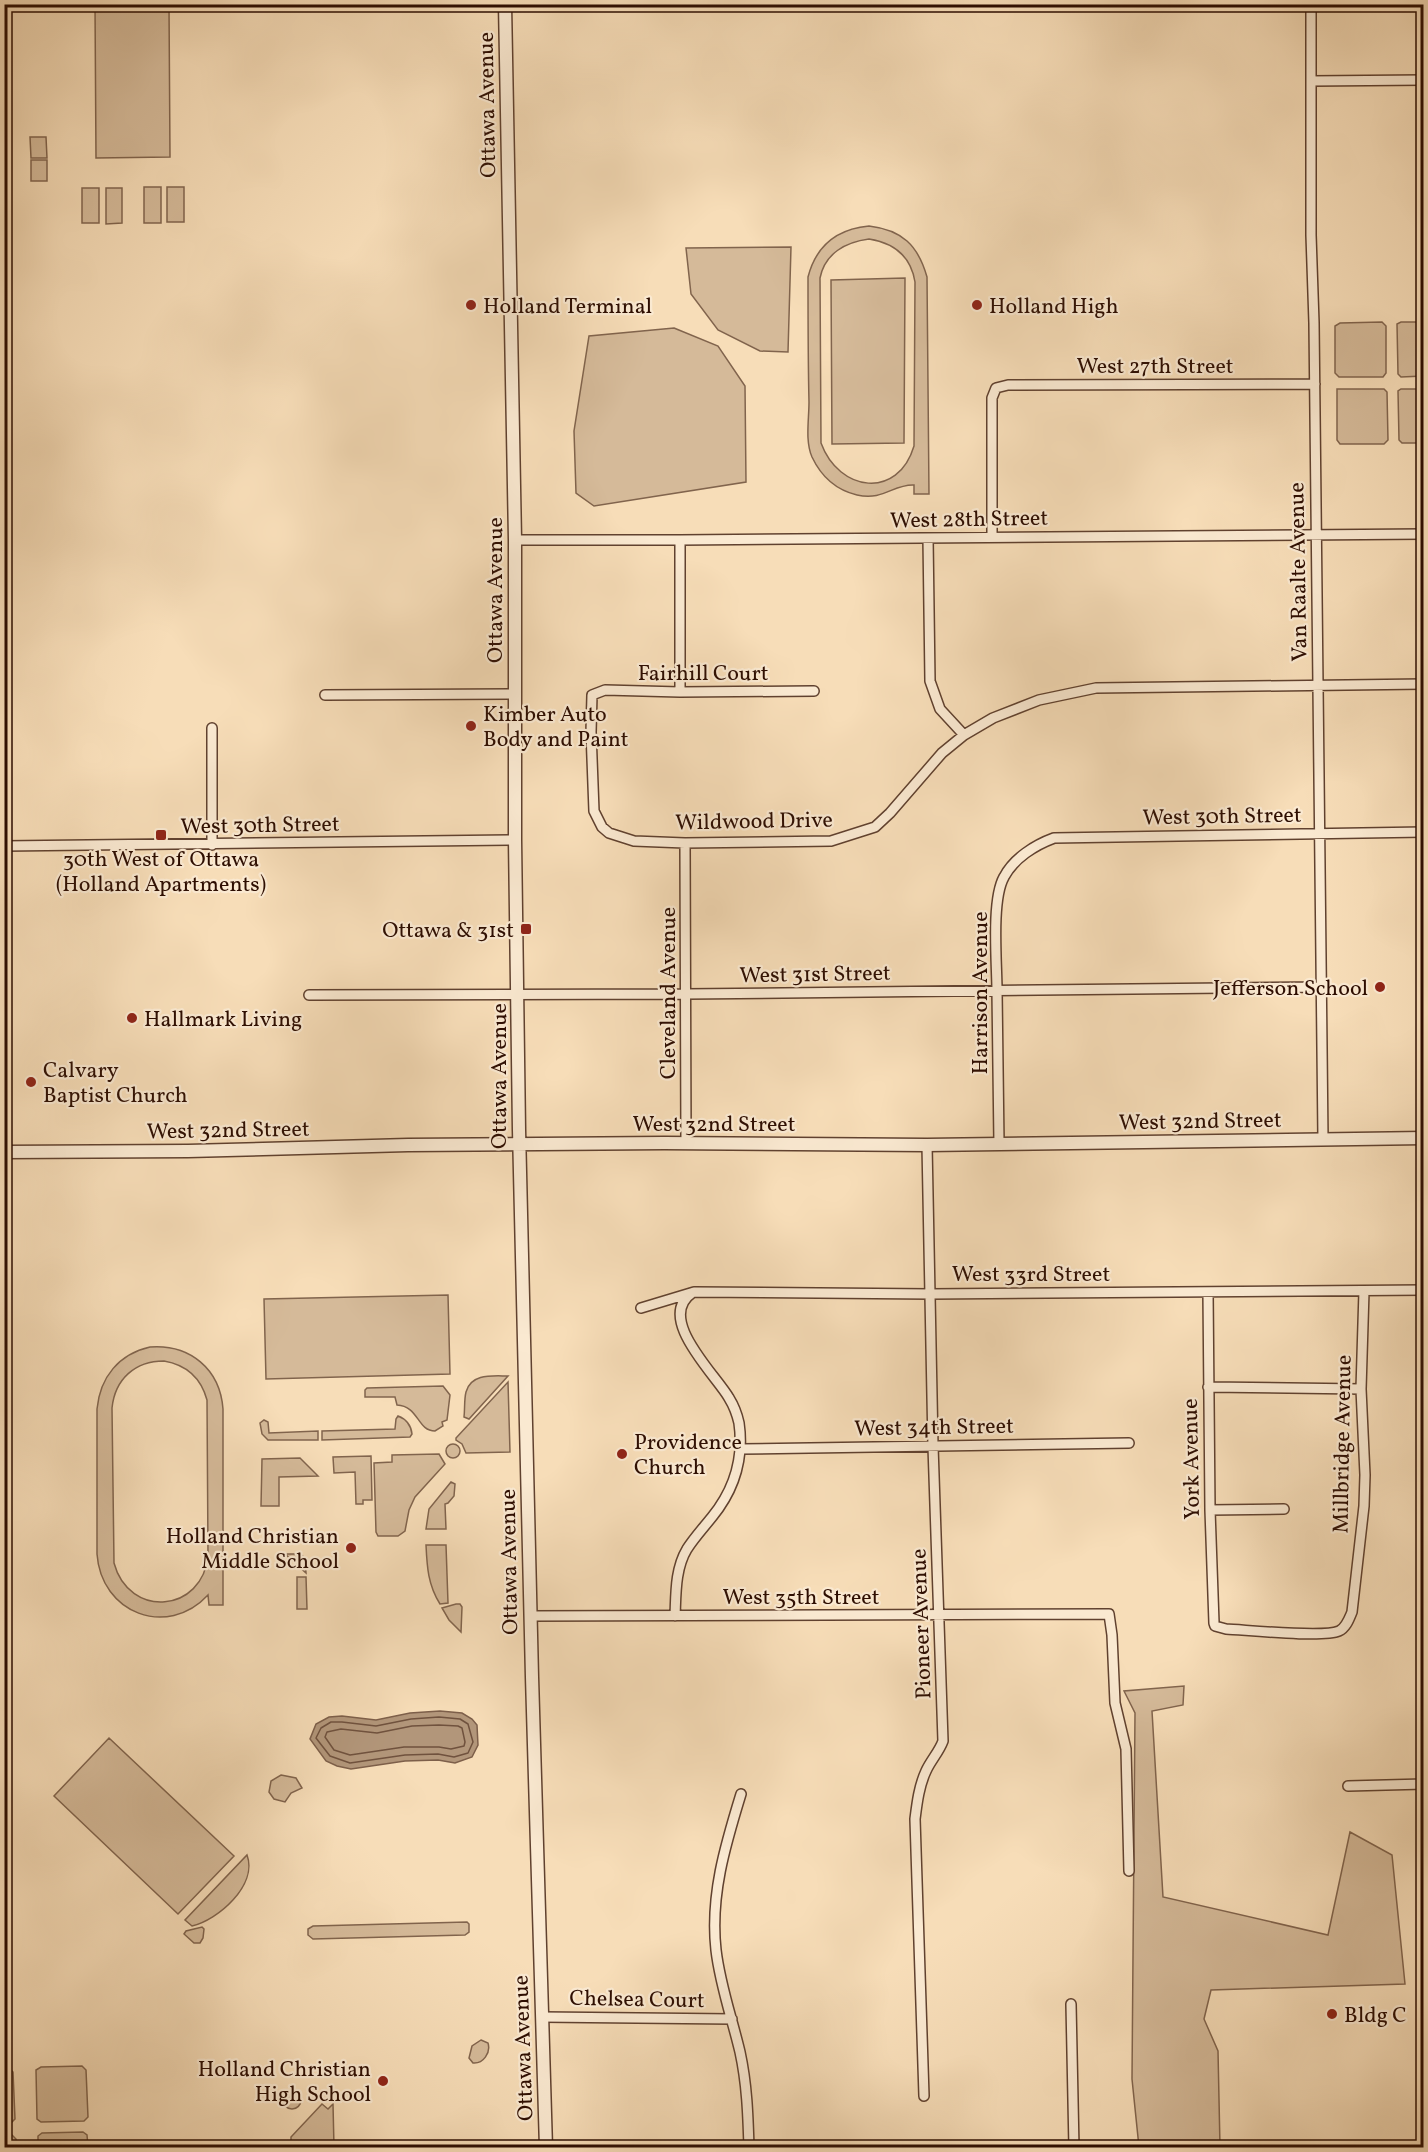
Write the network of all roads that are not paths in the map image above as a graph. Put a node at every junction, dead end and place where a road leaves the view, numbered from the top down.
1 (505, 4) edge
2 (1311, 4) edge
3 (1424, 80) edge
4 (1311, 81) junction
5 (1315, 384) junction
6 (1424, 534) edge
7 (1316, 535) junction
8 (992, 537) junction
9 (928, 538) junction
10 (515, 540) junction
11 (681, 540) junction
12 (1318, 684) junction
13 (1424, 684) edge
14 (814, 691) dead end
15 (680, 692) junction
16 (515, 694) junction
17 (325, 695) dead end
18 (592, 695) joint
19 (212, 728) dead end
20 (964, 735) junction
21 (1424, 832) edge
22 (1320, 833) junction
23 (515, 840) junction
24 (685, 843) junction
25 (212, 845) junction
26 (4, 846) edge
27 (1026, 853) joint
28 (1322, 987) junction
29 (997, 990) junction
30 (687, 994) junction
31 (309, 995) dead end
32 (519, 995) junction
33 (1424, 1138) edge
34 (1323, 1139) junction
35 (686, 1144) junction
36 (927, 1144) junction
37 (999, 1144) junction
38 (519, 1145) junction
39 (4, 1152) edge
40 (1424, 1290) edge
41 (1364, 1291) junction
42 (694, 1292) junction
43 (1208, 1292) junction
44 (931, 1294) junction
45 (641, 1308) dead end
46 (1208, 1388) junction
47 (1360, 1389) junction
48 (1129, 1443) dead end
49 (933, 1446) junction
50 (741, 1449) junction
51 (1284, 1509) dead end
52 (1210, 1510) junction
53 (939, 1615) junction
54 (530, 1616) junction
55 (675, 1616) junction
56 (1215, 1626) joint
57 (1424, 1785) edge
58 (1348, 1786) dead end
59 (741, 1794) dead end
60 (1129, 1871) dead end
61 (1071, 2004) dead end
62 (542, 2017) junction
63 (732, 2019) junction
64 (924, 2096) dead end
65 (546, 2148) edge
66 (749, 2148) edge
67 (1074, 2148) edge

1 - 10 street, Ottawa Avenue
2 - 4 street, Van Raalte Avenue
3 - 4 street
4 - 5 street, Van Raalte Avenue
5 - 7 street, Van Raalte Avenue
5 - 8 street, West 27th Street
6 - 7 street, West 28th Street
7 - 8 street, West 28th Street
7 - 12 street, Van Raalte Avenue
8 - 9 street, West 28th Street
9 - 11 street, West 28th Street
9 - 20 street
10 - 11 street, West 28th Street
10 - 16 street, Ottawa Avenue
11 - 15 street
12 - 13 street, Wildwood Drive
12 - 20 street, Wildwood Drive
12 - 22 street, Van Raalte Avenue
14 - 15 street, Fairhill Court
15 - 18 street, Fairhill Court
16 - 17 street
16 - 23 street, Ottawa Avenue
18 - 24 street, Wildwood Drive
19 - 25 street
20 - 24 street, Wildwood Drive
21 - 22 street, West 30th Street
22 - 27 street, West 30th Street
22 - 28 street, Van Raalte Avenue
23 - 25 street, West 30th Street
23 - 32 street, Ottawa Avenue
24 - 30 street, Cleveland Avenue
25 - 26 street, West 30th Street
27 - 29 street, Harrison Avenue
28 - 29 street, West 31st Street
28 - 34 street, Van Raalte Avenue
29 - 30 street, West 31st Street
29 - 37 street, Harrison Avenue
30 - 32 street, West 31st Street
30 - 35 street, Cleveland Avenue
31 - 32 street, West 31st Street
32 - 38 street, Ottawa Avenue
33 - 34 street, West 32nd Street
34 - 37 street, West 32nd Street
35 - 36 street, West 32nd Street
35 - 38 street, West 32nd Street
36 - 37 street, West 32nd Street
36 - 44 street, Pioneer Avenue
38 - 39 street, West 32nd Street
38 - 54 street, Ottawa Avenue
40 - 41 street, West 33rd Street
41 - 43 street, West 33rd Street
41 - 47 street, Millbridge Avenue
42 - 44 street, West 33rd Street
42 - 45 street, West 33rd Street
42 - 50 street
43 - 44 street, West 33rd Street
43 - 46 street, York Avenue
44 - 49 street, Pioneer Avenue
46 - 47 street
46 - 52 street, York Avenue
47 - 56 street, Millbridge Avenue
48 - 49 street, West 34th Street
49 - 50 street, West 34th Street
49 - 53 street, Pioneer Avenue
50 - 55 street
51 - 52 street
52 - 56 street, York Avenue
53 - 55 street, West 35th Street
53 - 60 street, West 35th Street
53 - 64 street, Pioneer Avenue
54 - 55 street, West 35th Street
54 - 62 street, Ottawa Avenue
57 - 58 street
59 - 63 street, Chelsea Court
61 - 67 street
62 - 63 street, Chelsea Court
62 - 65 street, Ottawa Avenue
63 - 66 street, Chelsea Court

